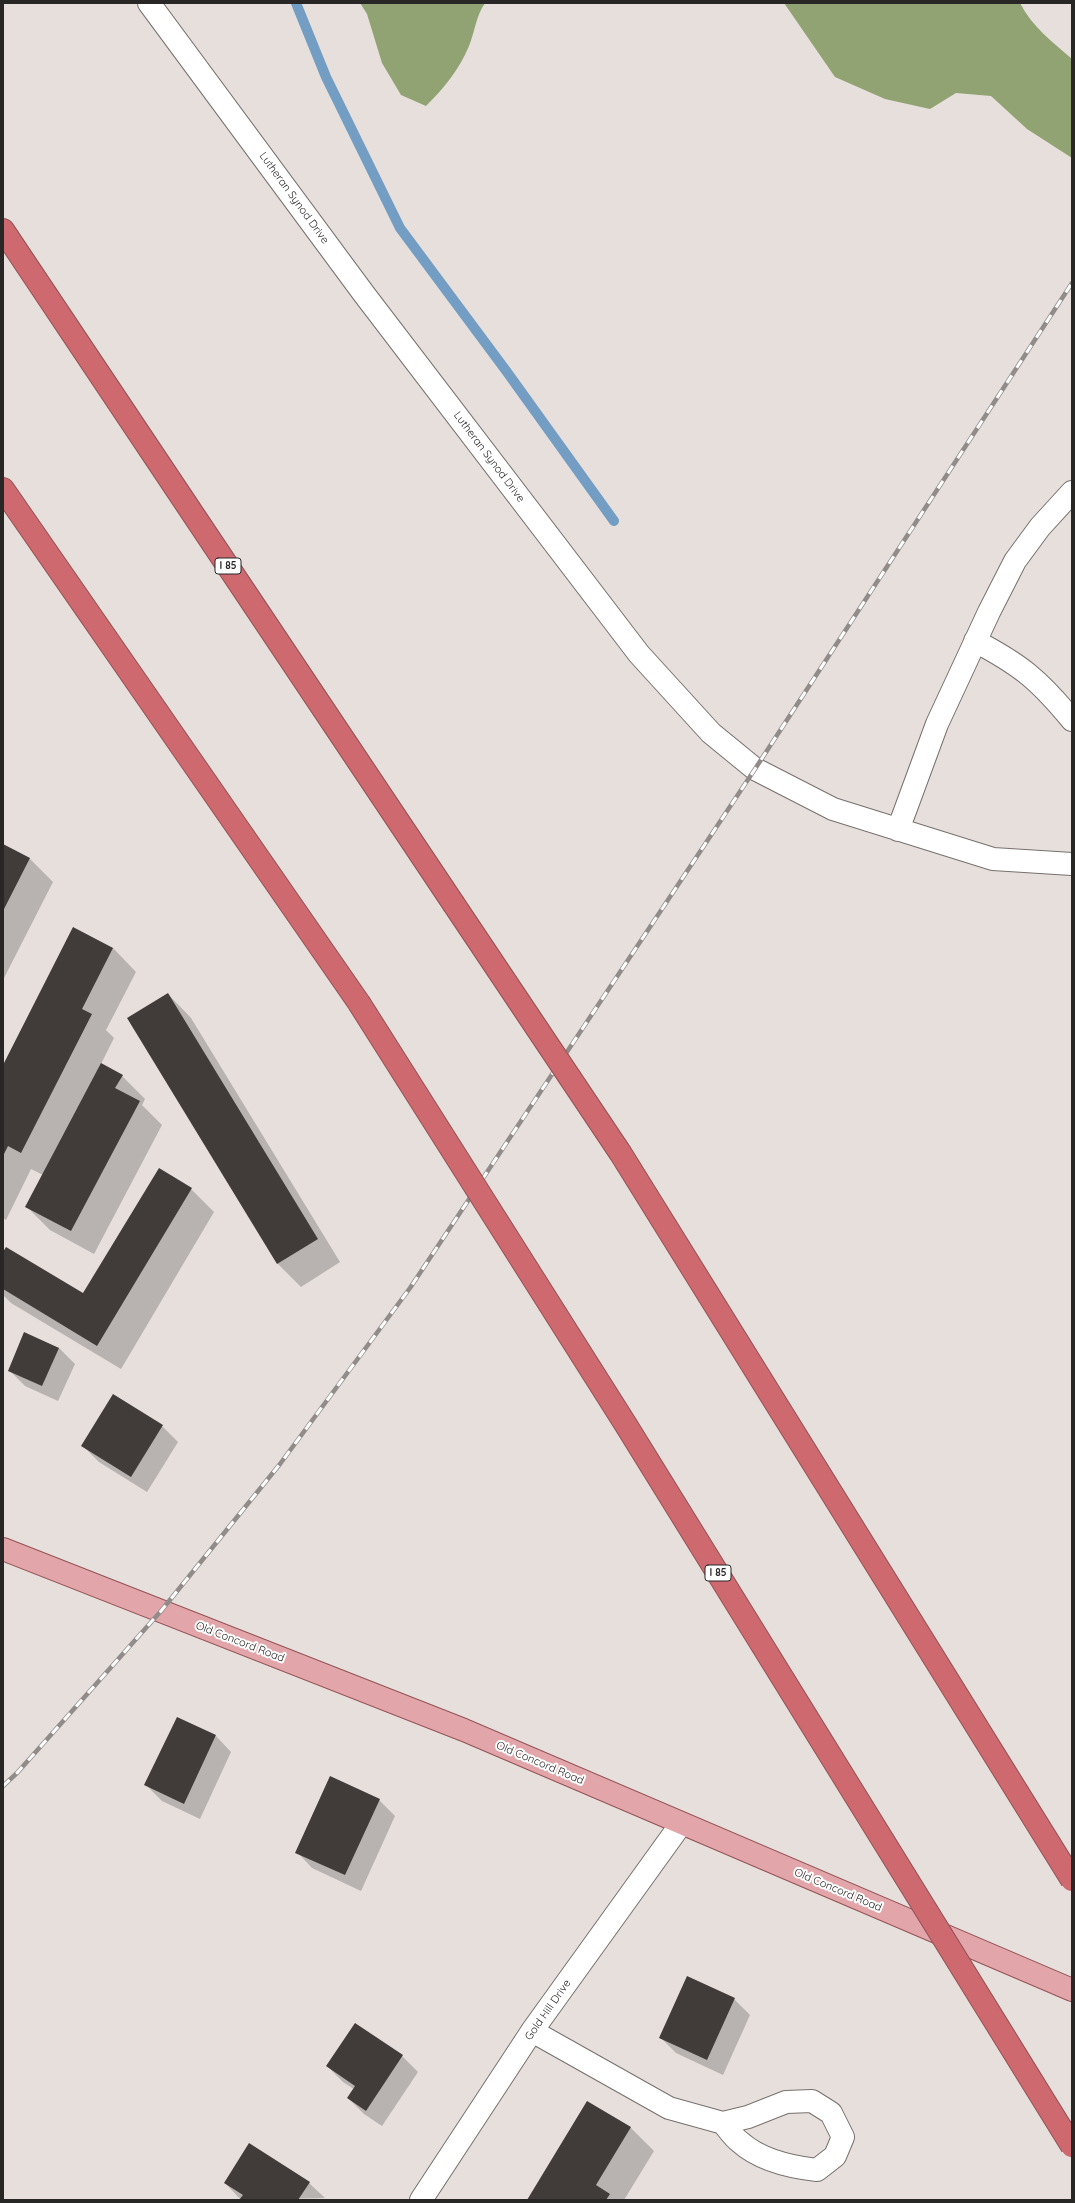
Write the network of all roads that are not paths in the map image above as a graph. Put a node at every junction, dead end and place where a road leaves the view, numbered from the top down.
1 (149, 3) edge
2 (3, 230) edge
3 (3, 489) edge
4 (1072, 492) edge
5 (975, 641) junction
6 (1072, 720) edge
7 (898, 830) junction
8 (1072, 864) edge
9 (3, 1549) edge
10 (681, 1824) junction
11 (1072, 1880) edge
12 (1072, 1990) edge
13 (532, 2031) junction
14 (723, 2123) junction
15 (1072, 2146) edge
16 (421, 2200) edge

1 - 7 street, Lutheran Synod Drive
2 - 11 highway, I 85, bridge
3 - 15 highway, I 85, bridge
4 - 5 street
5 - 6 street
5 - 7 street
7 - 8 street, Lutheran Synod Drive
9 - 10 main road, Old Concord Road
10 - 12 main road, Old Concord Road
10 - 13 street, Gold Hill Drive
13 - 14 street
13 - 16 street, Gold Hill Drive
14 - 14 street

